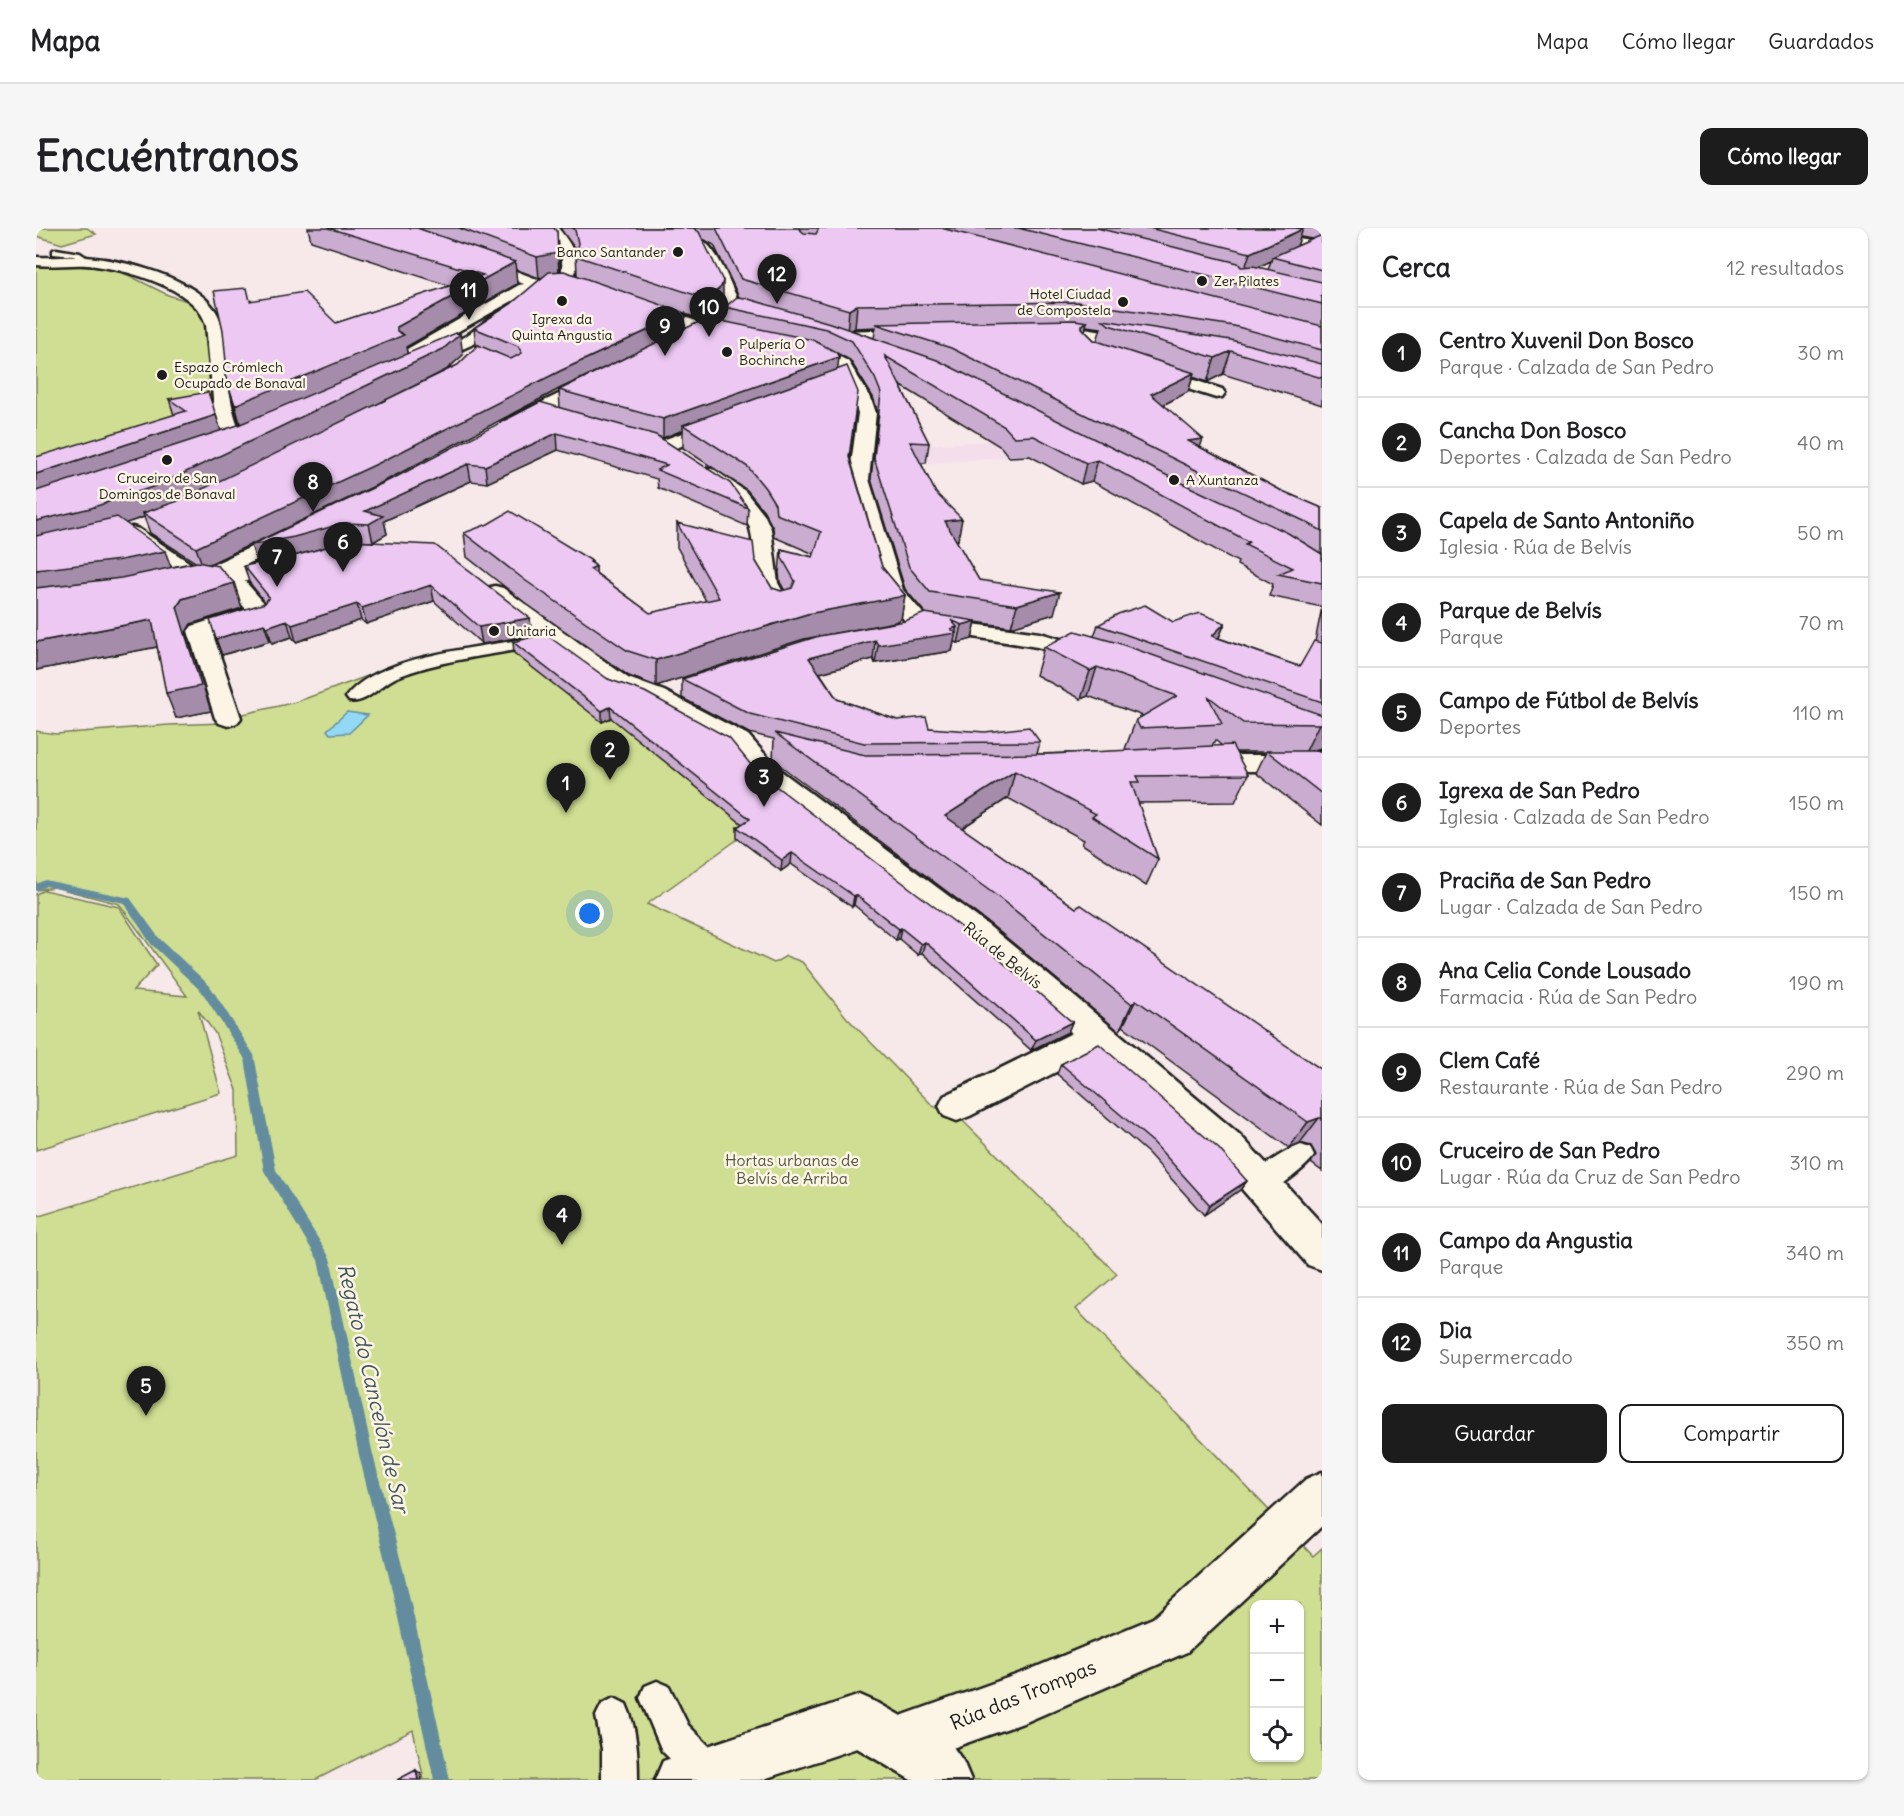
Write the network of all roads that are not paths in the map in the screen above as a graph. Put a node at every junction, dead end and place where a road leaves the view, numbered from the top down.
1 (551, 228) edge
2 (671, 228) edge
3 (1221, 228) edge
4 (395, 234) edge
5 (1320, 246) edge
6 (56, 252) dead end
7 (1294, 258) edge
8 (36, 261) edge
9 (87, 261) junction
10 (540, 285) junction
11 (628, 302) edge
12 (705, 328) junction
13 (933, 333) edge
14 (821, 335) junction
15 (755, 338) edge
16 (682, 340) edge
17 (1158, 344) edge
18 (410, 352) edge
19 (882, 352) edge
20 (1096, 353) edge
21 (1129, 364) edge
22 (620, 369) edge
23 (400, 371) edge
24 (850, 377) junction
25 (828, 385) edge
26 (1216, 393) dead end
27 (539, 409) junction
28 (569, 417) edge
29 (740, 417) edge
30 (488, 436) edge
31 (644, 439) edge
32 (235, 442) edge
33 (664, 446) junction
34 (310, 526) edge
35 (132, 531) edge
36 (312, 560) edge
37 (205, 577) junction
38 (481, 582) edge
39 (161, 588) edge
40 (780, 607) edge
41 (918, 622) junction
42 (891, 632) edge
43 (538, 641) edge
44 (1118, 664) edge
45 (681, 688) edge
46 (655, 696) junction
47 (355, 697) dead end
48 (228, 718) dead end
49 (739, 741) junction
50 (779, 749) edge
51 (1322, 758) edge
52 (1172, 764) edge
53 (1098, 1035) junction
54 (957, 1106) dead end
55 (1301, 1156) dead end
56 (1262, 1184) junction
57 (1322, 1252) edge
58 (1322, 1495) edge
59 (657, 1698) dead end
60 (614, 1716) dead end
61 (896, 1742) junction
62 (695, 1776) edge
63 (620, 1780) edge
64 (944, 1780) edge

1 - 10 street
2 - 12 street
3 - 5 street
4 - 10 street
5 - 7 street
6 - 9 lane
8 - 9 street
9 - 32 street
10 - 18 street
10 - 23 street
11 - 12 street
12 - 15 street
12 - 16 street
13 - 14 street
14 - 19 street
14 - 24 street
17 - 20 street
21 - 26 street
22 - 27 street
24 - 25 street
24 - 41 street
27 - 28 street
27 - 30 street
29 - 33 street
31 - 33 street
33 - 40 street
34 - 37 street
35 - 37 street
36 - 37 street
37 - 39 street
37 - 48 street
38 - 46 street, Rúa de Belvís
41 - 42 street
41 - 44 street
43 - 47 lane
45 - 46 street
46 - 49 street, Rúa de Belvís
49 - 50 street
49 - 53 street, Rúa de Belvís
51 - 52 street
53 - 54 street
53 - 56 street, Rúa de Belvís
55 - 56 lane
56 - 57 street, Rúa de Belvís
58 - 61 street, Rúa das Trompas
59 - 62 lane
60 - 63 lane
61 - 62 street
61 - 64 street

